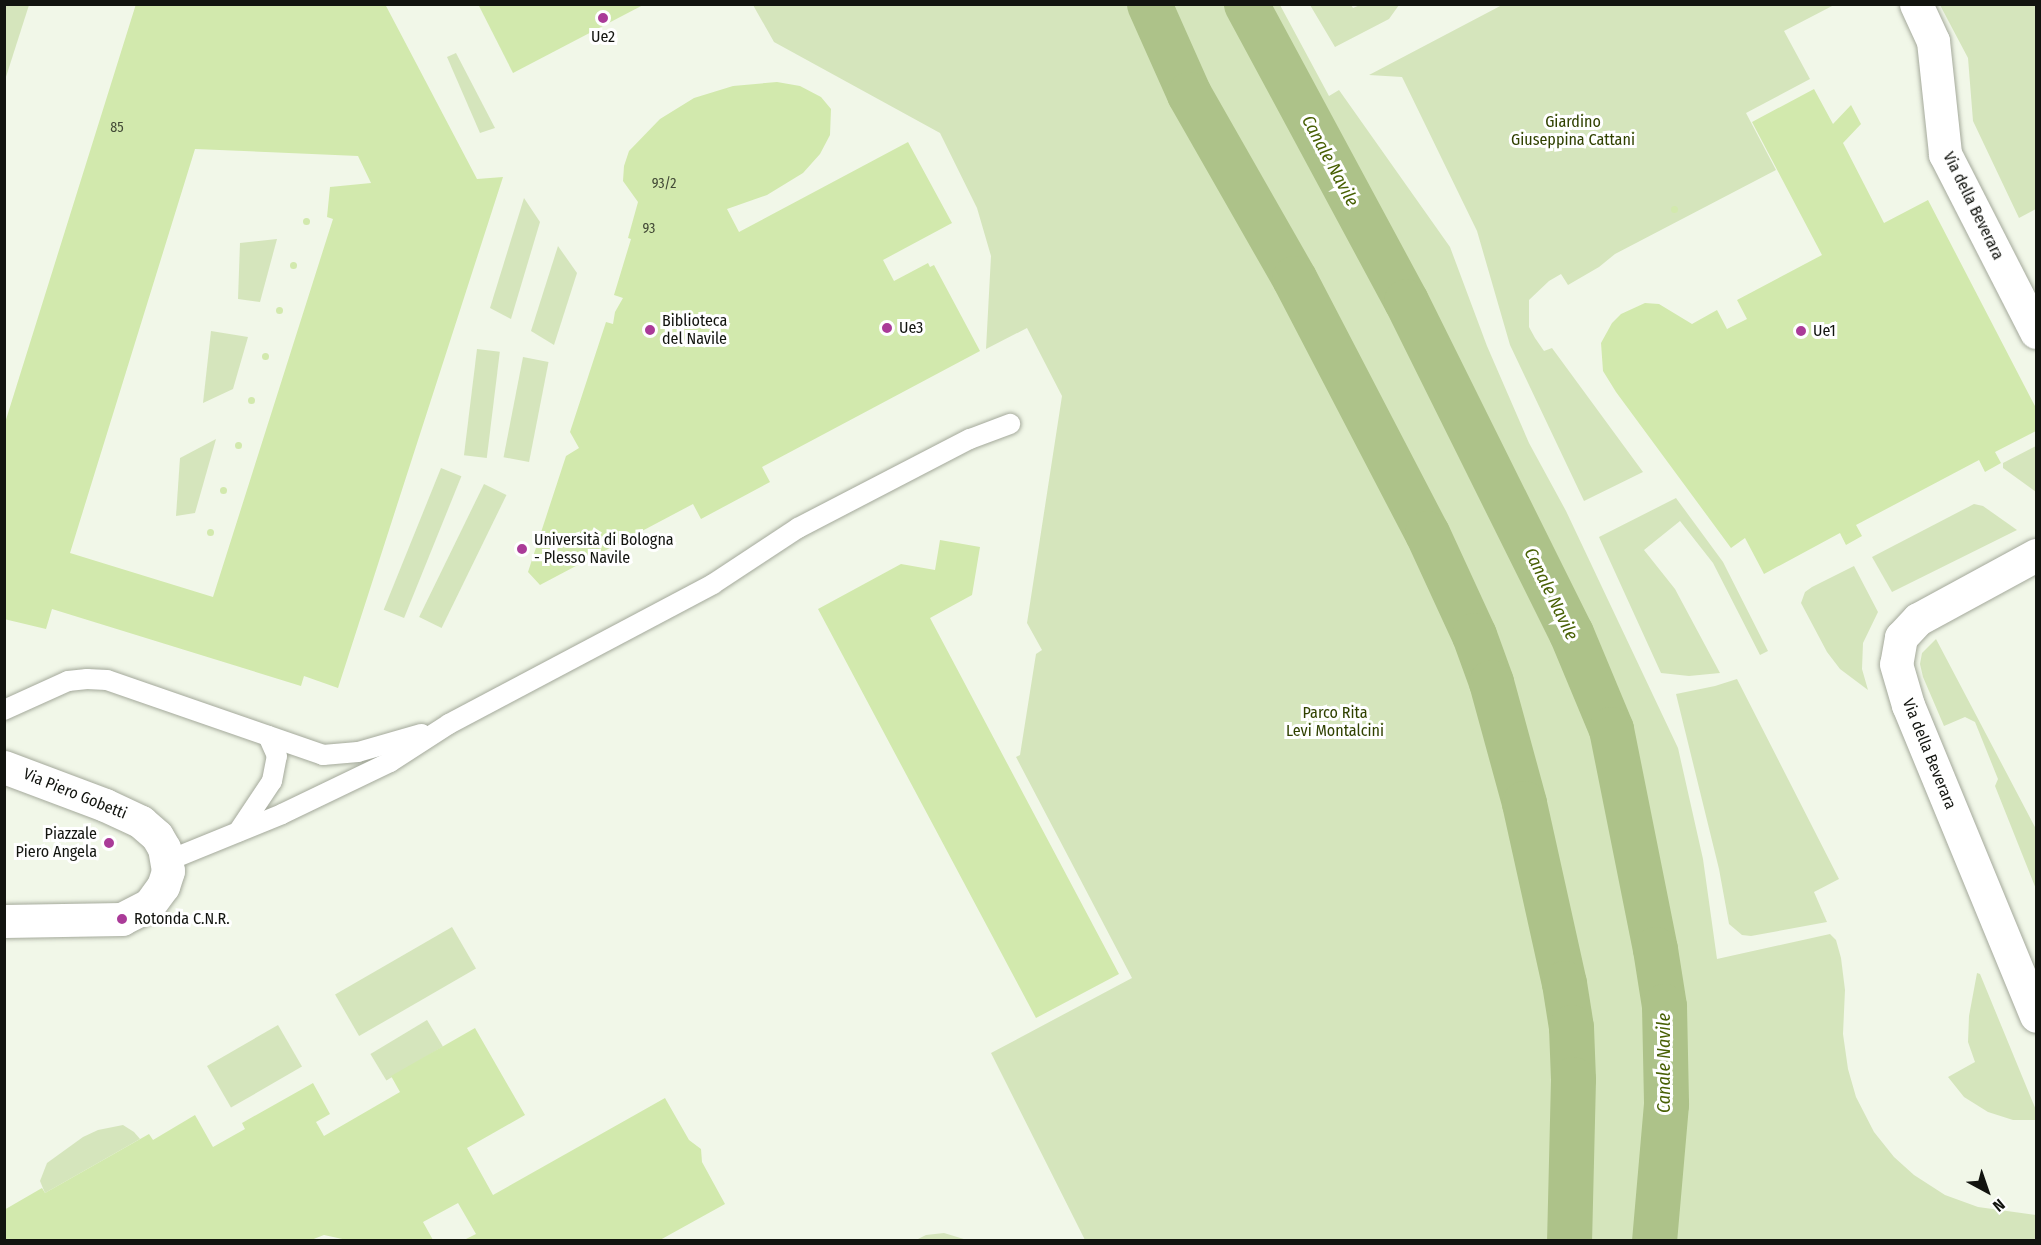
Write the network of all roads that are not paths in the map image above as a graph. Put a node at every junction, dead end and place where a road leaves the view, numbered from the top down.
1 (1916, 4) edge
2 (2037, 332) edge
3 (1010, 424) dead end
4 (2037, 555) edge
5 (4, 710) edge
6 (449, 724) junction
7 (268, 736) junction
8 (8, 766) edge
9 (238, 832) junction
10 (167, 861) junction
11 (4, 921) edge
12 (2037, 1016) edge

1 - 2 street, Via della Beverara
3 - 6 lane
4 - 12 street, Via della Beverara
5 - 7 lane
6 - 7 lane
6 - 9 lane
7 - 9 lane
8 - 10 street, Via Piero Gobetti
9 - 10 lane
10 - 11 street

